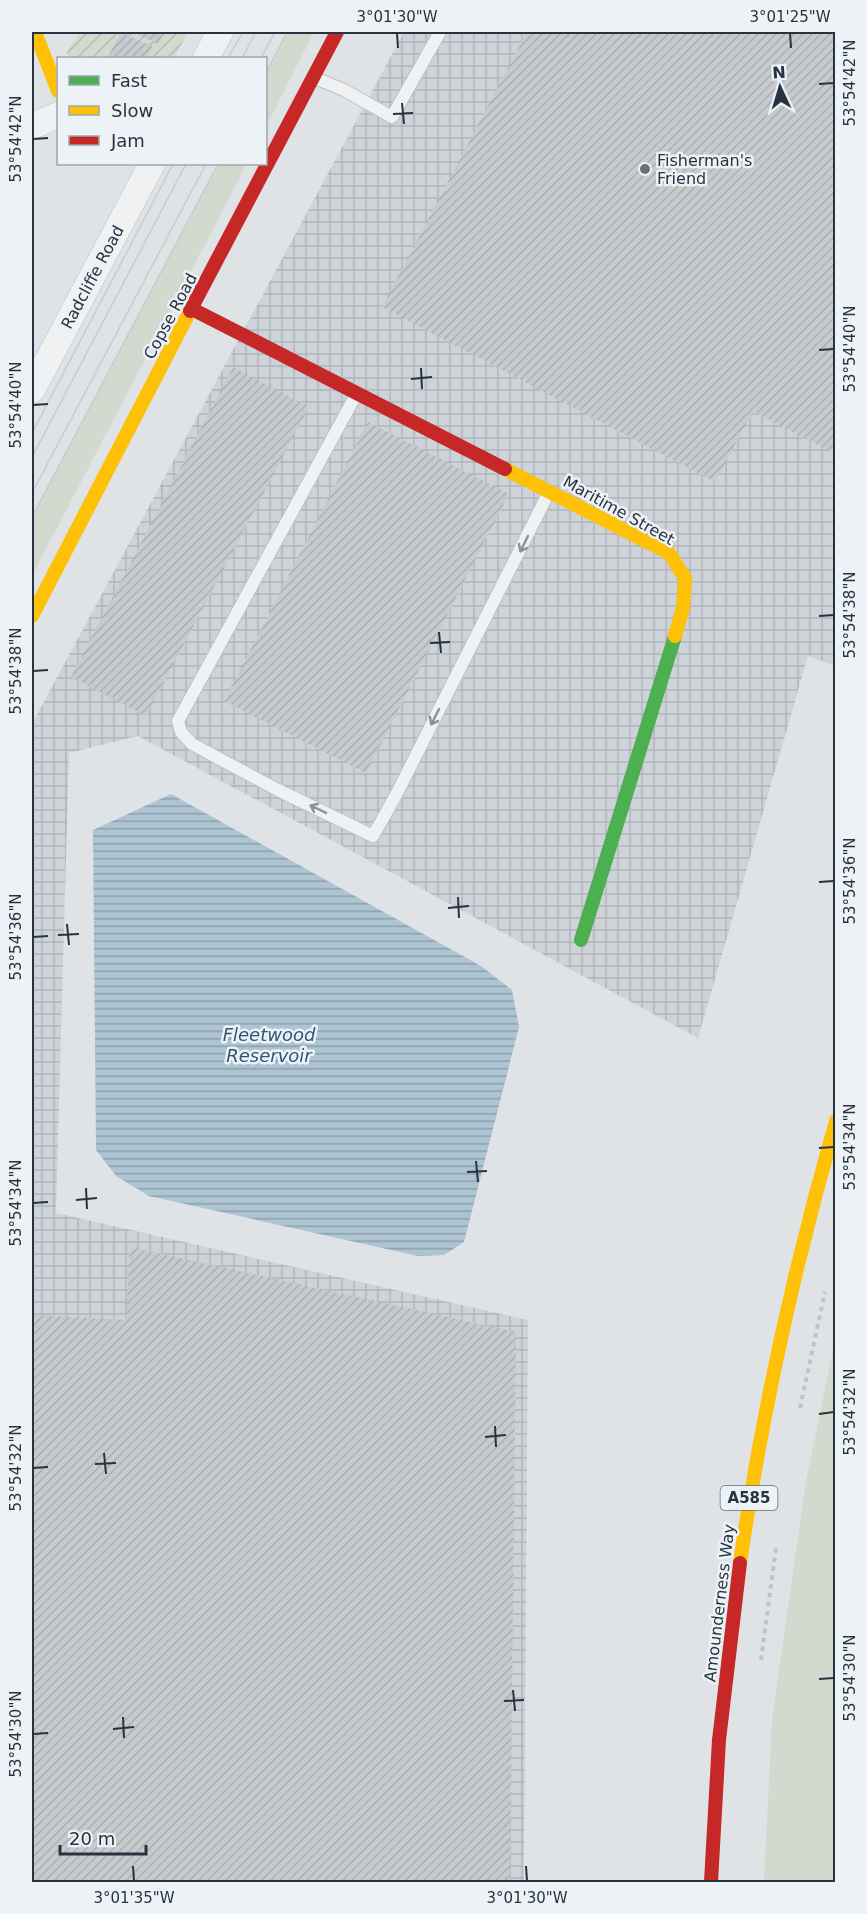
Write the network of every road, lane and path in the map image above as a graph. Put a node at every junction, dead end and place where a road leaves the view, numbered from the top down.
1 (35, 32) edge
2 (220, 32) edge
3 (337, 32) edge
4 (440, 32) edge
5 (207, 57) edge
6 (314, 78) junction
7 (57, 88) edge
8 (57, 115) edge
9 (32, 126) edge
10 (151, 165) edge
11 (192, 309) junction
12 (32, 390) edge
13 (357, 392) junction
14 (550, 491) junction
15 (32, 616) edge
16 (581, 940) dead end
17 (836, 1121) edge
18 (826, 1287) dead end
19 (798, 1414) dead end
20 (777, 1542) dead end
21 (760, 1670) dead end
22 (711, 1882) edge

1 - 7 main road
2 - 5 street
3 - 6 main road, Copse Road
4 - 6 lane
6 - 11 main road, Copse Road
8 - 9 street
10 - 12 street, Radcliffe Road
11 - 13 main road, Maritime Street
11 - 15 main road, Copse Road
13 - 14 main road, Maritime Street
14 -> 13 lane
14 - 16 main road, Maritime Street
17 - 22 main road, Amounderness Way / A585
18 - 19 path
20 - 21 path

